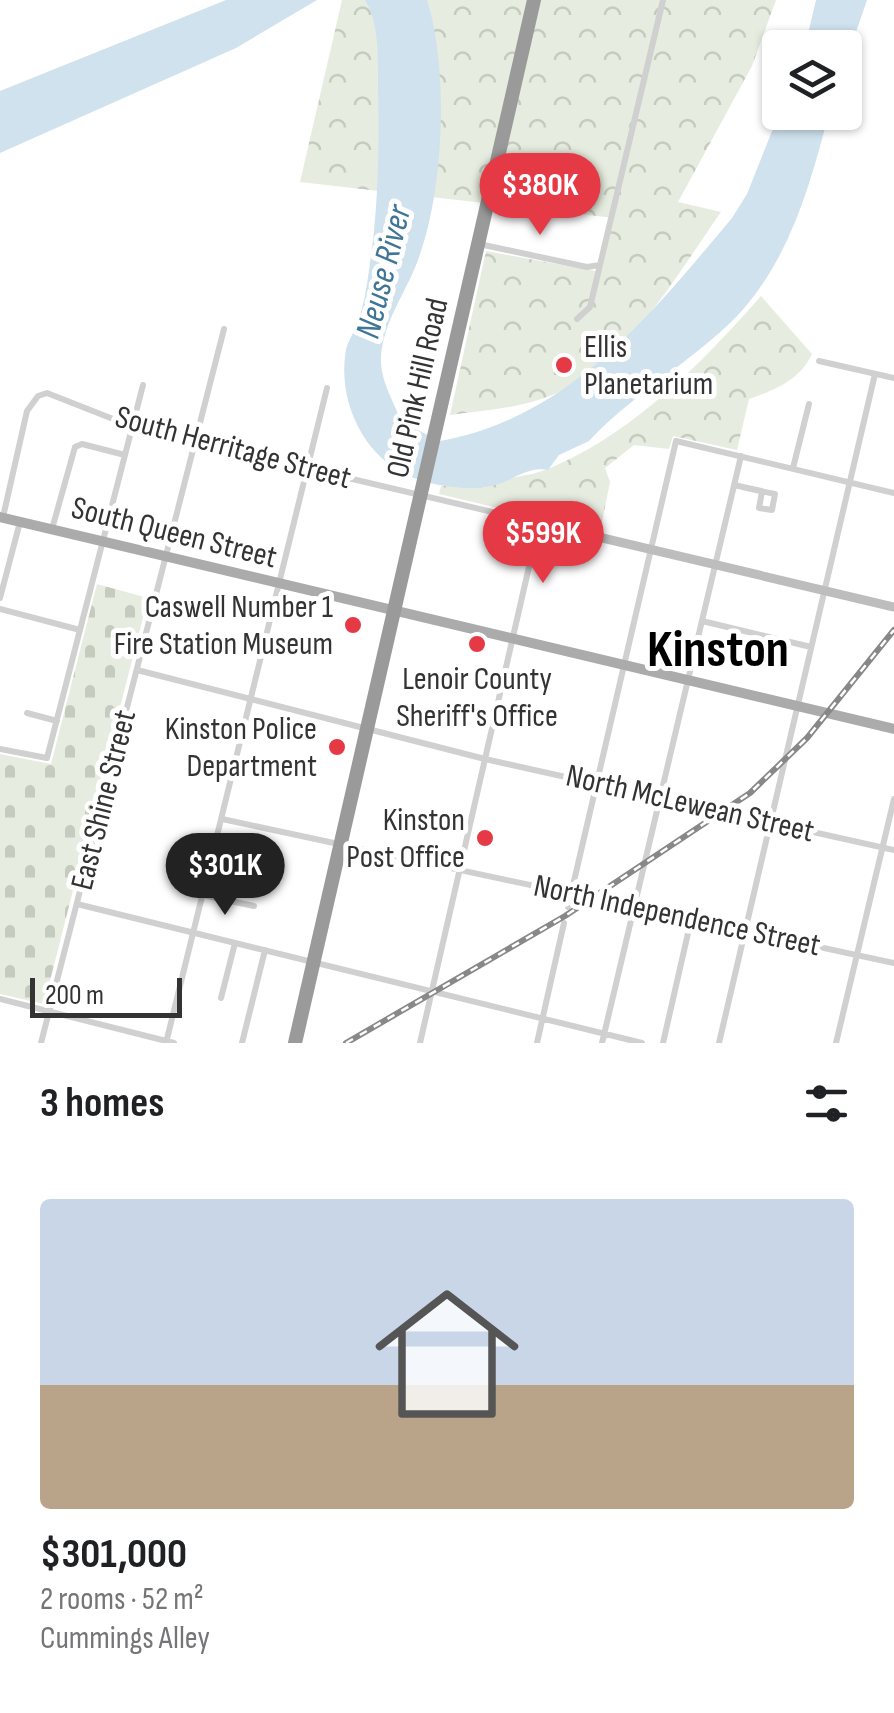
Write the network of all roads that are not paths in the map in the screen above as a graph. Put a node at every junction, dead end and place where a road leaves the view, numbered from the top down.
1 (534, 0) edge
2 (663, 0) edge
3 (478, 244) junction
4 (600, 265) junction
5 (576, 319) dead end
6 (224, 329) dead end
7 (819, 361) dead end
8 (876, 374) junction
9 (894, 378) edge
10 (144, 385) dead end
11 (328, 388) dead end
12 (809, 404) dead end
13 (133, 426) junction
14 (195, 442) junction
15 (126, 455) junction
16 (741, 456) junction
17 (793, 468) junction
18 (308, 469) junction
19 (850, 483) junction
20 (734, 485) junction
21 (762, 492) dead end
22 (423, 493) junction
23 (894, 493) edge
24 (1, 517) edge
25 (20, 522) junction
26 (539, 523) junction
27 (52, 529) junction
28 (103, 542) junction
29 (651, 550) junction
30 (166, 557) junction
31 (715, 566) junction
32 (279, 584) junction
33 (824, 591) junction
34 (0, 598) edge
35 (894, 608) edge
36 (0, 609) edge
37 (395, 612) junction
38 (702, 621) junction
39 (80, 630) junction
40 (511, 640) junction
41 (811, 646) junction
42 (624, 666) junction
43 (137, 670) junction
44 (688, 681) junction
45 (250, 700) junction
46 (798, 706) junction
47 (27, 713) dead end
48 (57, 721) junction
49 (894, 729) edge
50 (368, 730) junction
51 (0, 749) edge
52 (485, 759) junction
53 (598, 783) junction
54 (660, 796) junction
55 (894, 799) edge
56 (222, 819) junction
57 (772, 822) junction
58 (342, 845) junction
59 (883, 847) junction
60 (894, 850) edge
61 (460, 870) junction
62 (209, 871) junction
63 (259, 883) dead end
64 (572, 894) junction
65 (203, 895) junction
66 (77, 904) junction
67 (254, 906) dead end
68 (568, 907) dead end
69 (635, 907) junction
70 (691, 920) junction
71 (564, 922) dead end
72 (746, 931) junction
73 (194, 933) junction
74 (235, 943) junction
75 (265, 950) junction
76 (856, 955) junction
77 (315, 962) junction
78 (894, 963) edge
79 (434, 991) junction
80 (221, 998) dead end
81 (0, 999) edge
82 (49, 1012) junction
83 (542, 1018) junction
84 (604, 1034) junction
85 (169, 1042) edge
86 (41, 1043) edge
87 (242, 1043) edge
88 (294, 1043) edge
89 (420, 1043) edge
90 (537, 1043) edge
91 (602, 1043) edge
92 (642, 1043) edge
93 (663, 1043) edge
94 (719, 1043) edge
95 (836, 1043) edge

1 - 3 highway, Old Pink Hill Road
2 - 4 street
3 - 4 street
3 - 22 highway, Old Pink Hill Road
4 - 5 street
6 - 14 street, East Shine Street
7 - 8 street
8 - 9 street
8 - 19 street
10 - 13 street
11 - 18 street
12 - 17 street
13 - 14 street, South Herritage Street
13 - 15 street
13 - 24 street, South Herritage Street
14 - 18 street, South Herritage Street
14 - 30 street, East Shine Street
15 - 27 street
15 - 28 street
16 - 17 street
16 - 20 street
16 - 29 street
17 - 19 street
18 - 22 street, South Herritage Street
18 - 32 street
19 - 23 street
19 - 33 street
20 - 21 street
20 - 31 street
22 - 26 street, South Herritage Street
22 - 37 highway, Old Pink Hill Road
24 - 25 main road, South Queen Street
25 - 27 main road, South Queen Street
25 - 34 street
26 - 29 street
26 - 40 street
27 - 28 main road, South Queen Street
28 - 30 main road, South Queen Street
28 - 39 street
29 - 31 street
29 - 42 street
30 - 32 main road, South Queen Street
30 - 43 street, East Shine Street
31 - 33 street
31 - 38 street
32 - 37 main road, South Queen Street
32 - 45 street
33 - 35 street
33 - 41 street
36 - 39 street
37 - 40 main road, South Queen Street
37 - 50 highway, Old Pink Hill Road
38 - 41 street
38 - 44 street
39 - 48 street
40 - 42 main road, South Queen Street
40 - 52 street
41 - 46 street
42 - 44 main road, South Queen Street
42 - 53 street
43 - 45 street, North McLewean Street
43 - 66 street, East Shine Street
44 - 46 main road, South Queen Street
44 - 54 street
45 - 50 street, North McLewean Street
45 - 56 street
46 - 49 main road, South Queen Street
46 - 57 street
47 - 48 street
48 - 51 street
50 - 52 street, North McLewean Street
50 - 58 highway, Old Pink Hill Road
52 - 53 street, North McLewean Street
52 - 61 street
53 - 54 street, North McLewean Street
53 - 64 street
54 - 57 street, North McLewean Street
54 - 69 street
55 - 59 street
56 - 58 street, North Independence Street
56 - 62 street
57 - 59 street, North McLewean Street
57 - 72 street
58 - 61 street, North Independence Street
58 - 77 highway, Old Pink Hill Road
59 - 60 street, North McLewean Street
59 - 76 street
61 - 64 street, North Independence Street
61 - 79 street
62 - 63 street
62 - 65 street
64 - 68 street
64 - 69 street, North Independence Street
65 - 67 street
65 - 73 street
66 - 73 street
66 - 82 street, East Shine Street
69 - 70 street, North Independence Street
69 - 84 street
70 - 72 street, North Independence Street
70 - 93 street
71 - 83 street
72 - 76 street, North Independence Street
72 - 94 street
73 - 74 street
73 - 85 street
74 - 75 street
74 - 80 street
75 - 77 street
75 - 87 street
76 - 78 street, North Independence Street
76 - 95 street
77 - 79 street
77 - 88 highway, Old Pink Hill Road
79 - 83 street
79 - 89 street
81 - 82 street
82 - 85 street
82 - 86 street, East Shine Street
83 - 84 street
83 - 90 street
84 - 91 street
84 - 92 street

